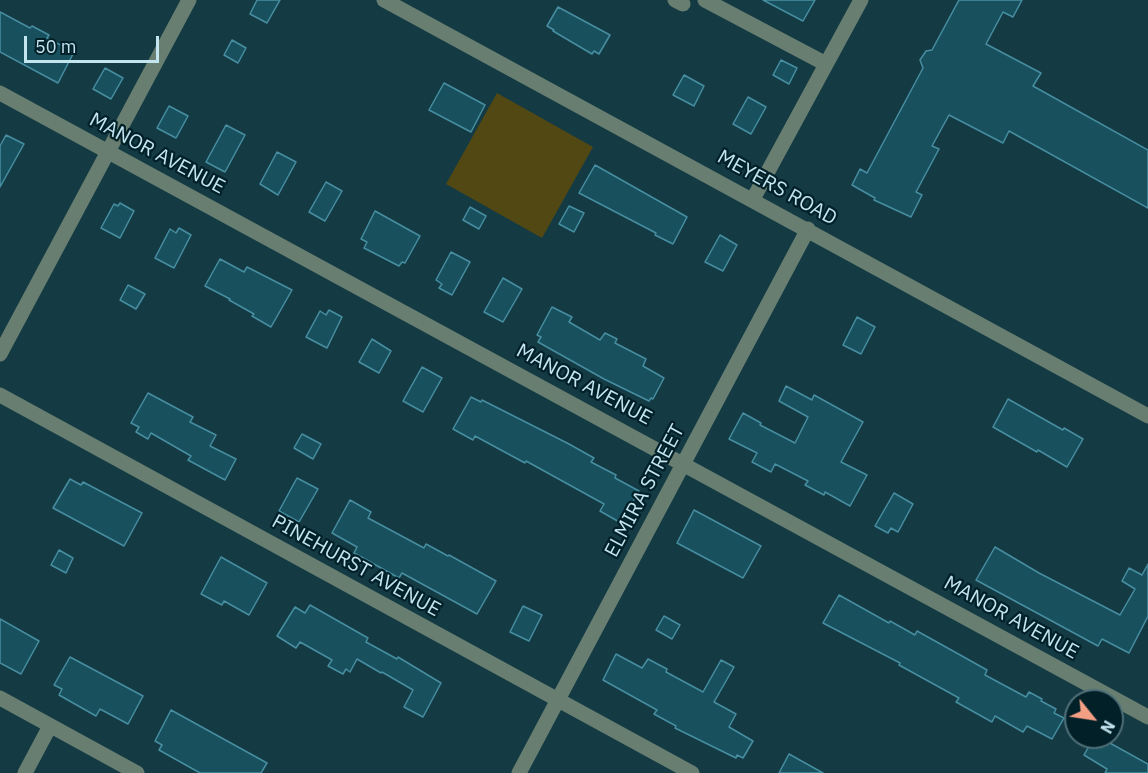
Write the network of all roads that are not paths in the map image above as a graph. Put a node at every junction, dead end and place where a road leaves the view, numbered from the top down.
1 (189, 0) edge
2 (384, 0) edge
3 (705, 0) edge
4 (861, 0) edge
5 (826, 64) junction
6 (0, 93) edge
7 (108, 152) junction
8 (753, 199) junction
9 (808, 229) junction
10 (0, 354) edge
11 (0, 395) edge
12 (1148, 416) edge
13 (684, 463) junction
14 (0, 698) edge
15 (558, 700) junction
16 (1148, 717) edge
17 (50, 726) junction
18 (25, 773) edge
19 (136, 773) edge
20 (519, 773) edge
21 (692, 773) edge

1 - 7 street
2 - 8 street, MEYERS ROAD
3 - 5 street
4 - 5 street
5 - 8 street
6 - 7 street, MANOR AVENUE
7 - 10 street
7 - 13 street, MANOR AVENUE
8 - 9 street, MEYERS ROAD
9 - 12 street, MEYERS ROAD
9 - 13 street, ELMIRA STREET
11 - 15 street, PINEHURST AVENUE
13 - 15 street, ELMIRA STREET
13 - 16 street, MANOR AVENUE
14 - 17 street
15 - 20 street, ELMIRA STREET
15 - 21 street, PINEHURST AVENUE
17 - 18 street
17 - 19 street

